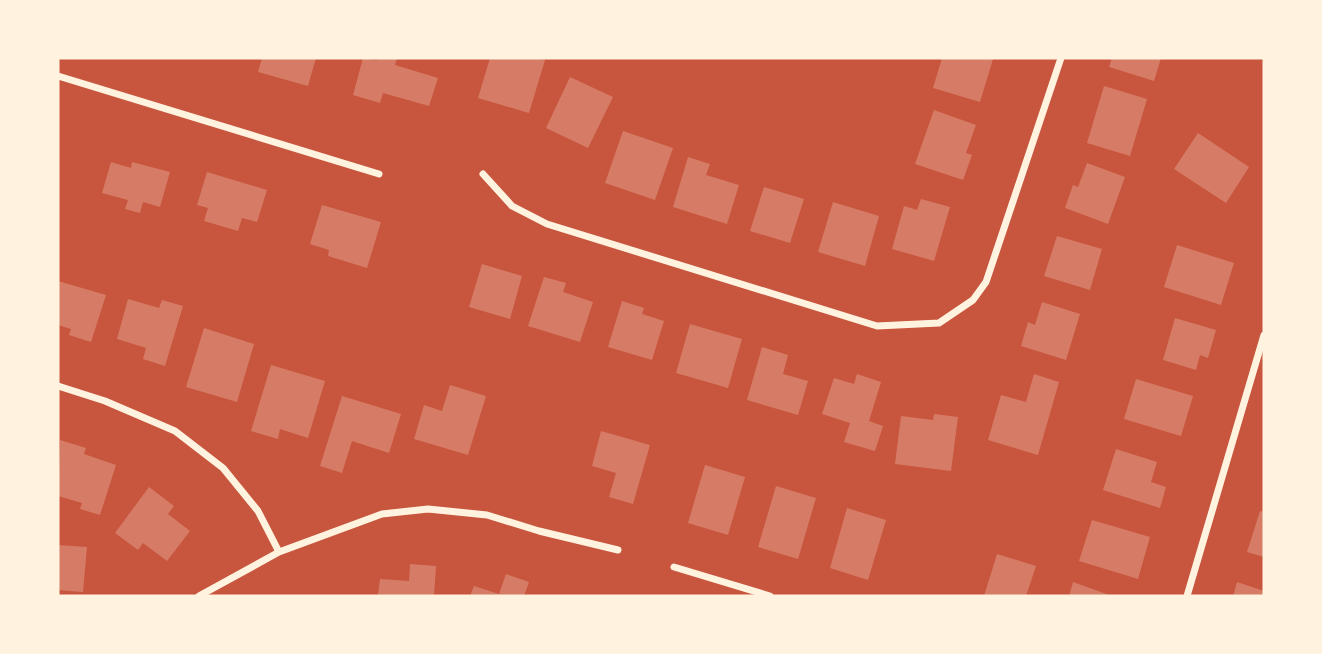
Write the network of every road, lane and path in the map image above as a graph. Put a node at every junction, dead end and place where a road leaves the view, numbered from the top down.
1 (1061, 58) edge
2 (58, 76) edge
3 (379, 174) dead end
4 (483, 174) dead end
5 (1264, 335) edge
6 (58, 386) edge
7 (618, 550) dead end
8 (279, 552) junction
9 (674, 567) dead end
10 (764, 595) edge
11 (199, 596) edge
12 (1187, 596) edge

1 - 4 street
2 - 3 street
5 - 12 street
6 - 8 street
7 - 8 street
8 - 11 street
9 - 10 street

